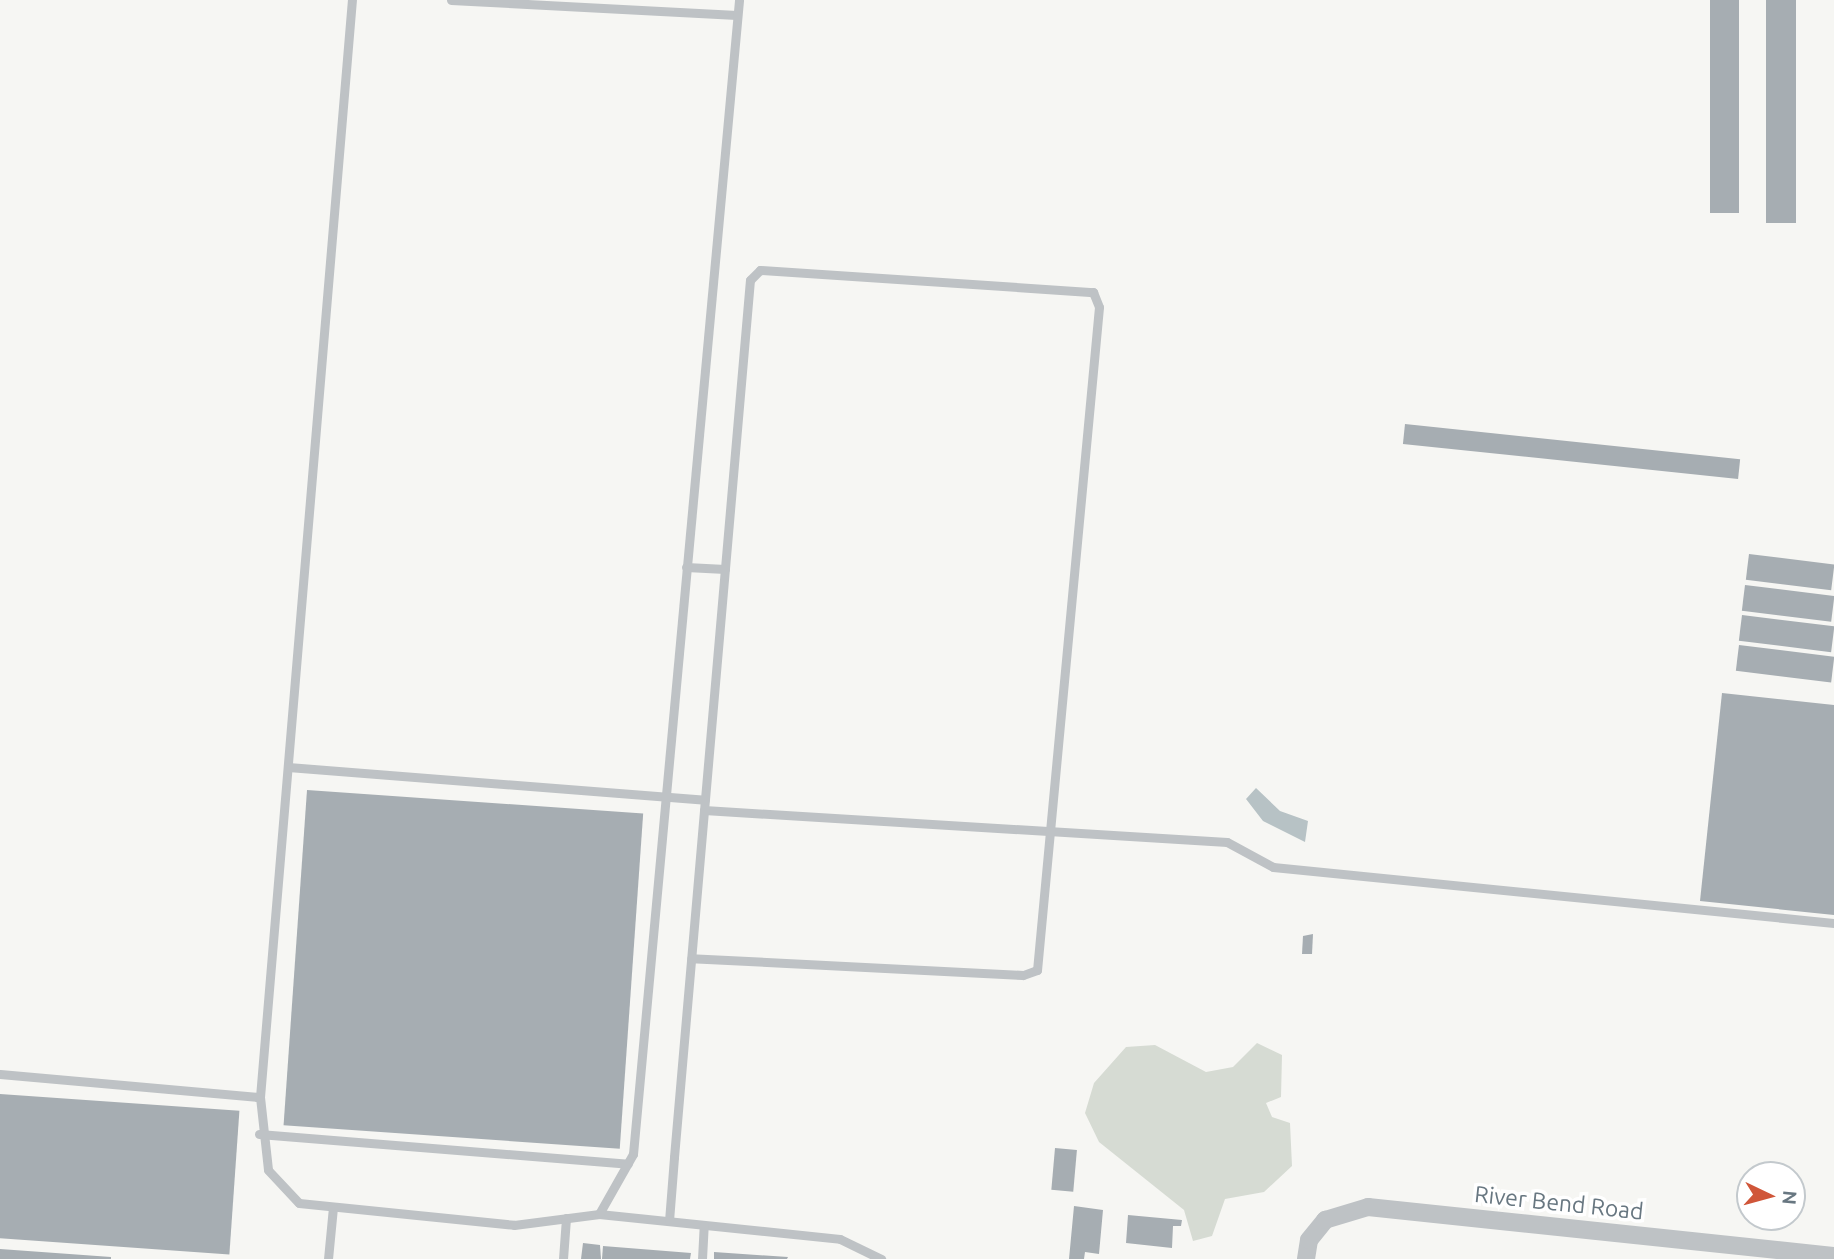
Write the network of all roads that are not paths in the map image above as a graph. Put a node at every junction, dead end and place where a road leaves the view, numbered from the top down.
1 (352, 0) edge
2 (451, 0) edge
3 (739, 0) edge
4 (737, 15) junction
5 (686, 567) junction
6 (725, 569) junction
7 (288, 767) junction
8 (665, 798) junction
9 (704, 805) junction
10 (1050, 829) junction
11 (1834, 923) edge
12 (691, 958) junction
13 (0, 1074) edge
14 (260, 1097) junction
15 (259, 1134) junction
16 (628, 1164) junction
17 (333, 1207) junction
18 (598, 1214) junction
19 (566, 1218) junction
20 (669, 1221) junction
21 (705, 1225) junction
22 (1834, 1256) edge
23 (328, 1259) edge
24 (563, 1259) edge
25 (702, 1259) edge
26 (881, 1259) edge
27 (1306, 1259) edge

1 - 7 lane
2 - 4 lane
3 - 4 lane
4 - 5 lane
5 - 6 lane
5 - 8 lane
6 - 9 lane
6 - 10 lane
7 - 8 lane
7 - 14 lane
8 - 9 lane
8 - 16 lane
9 - 10 lane
9 - 12 lane
10 - 11 lane
10 - 12 lane
12 - 20 lane
13 - 14 lane
14 - 15 lane
15 - 16 lane
15 - 17 lane
16 - 18 lane
17 - 19 lane
17 - 23 lane
18 - 19 lane
18 - 20 lane
19 - 24 lane
20 - 21 lane
21 - 25 lane
21 - 26 lane
22 - 27 street, River Bend Road

